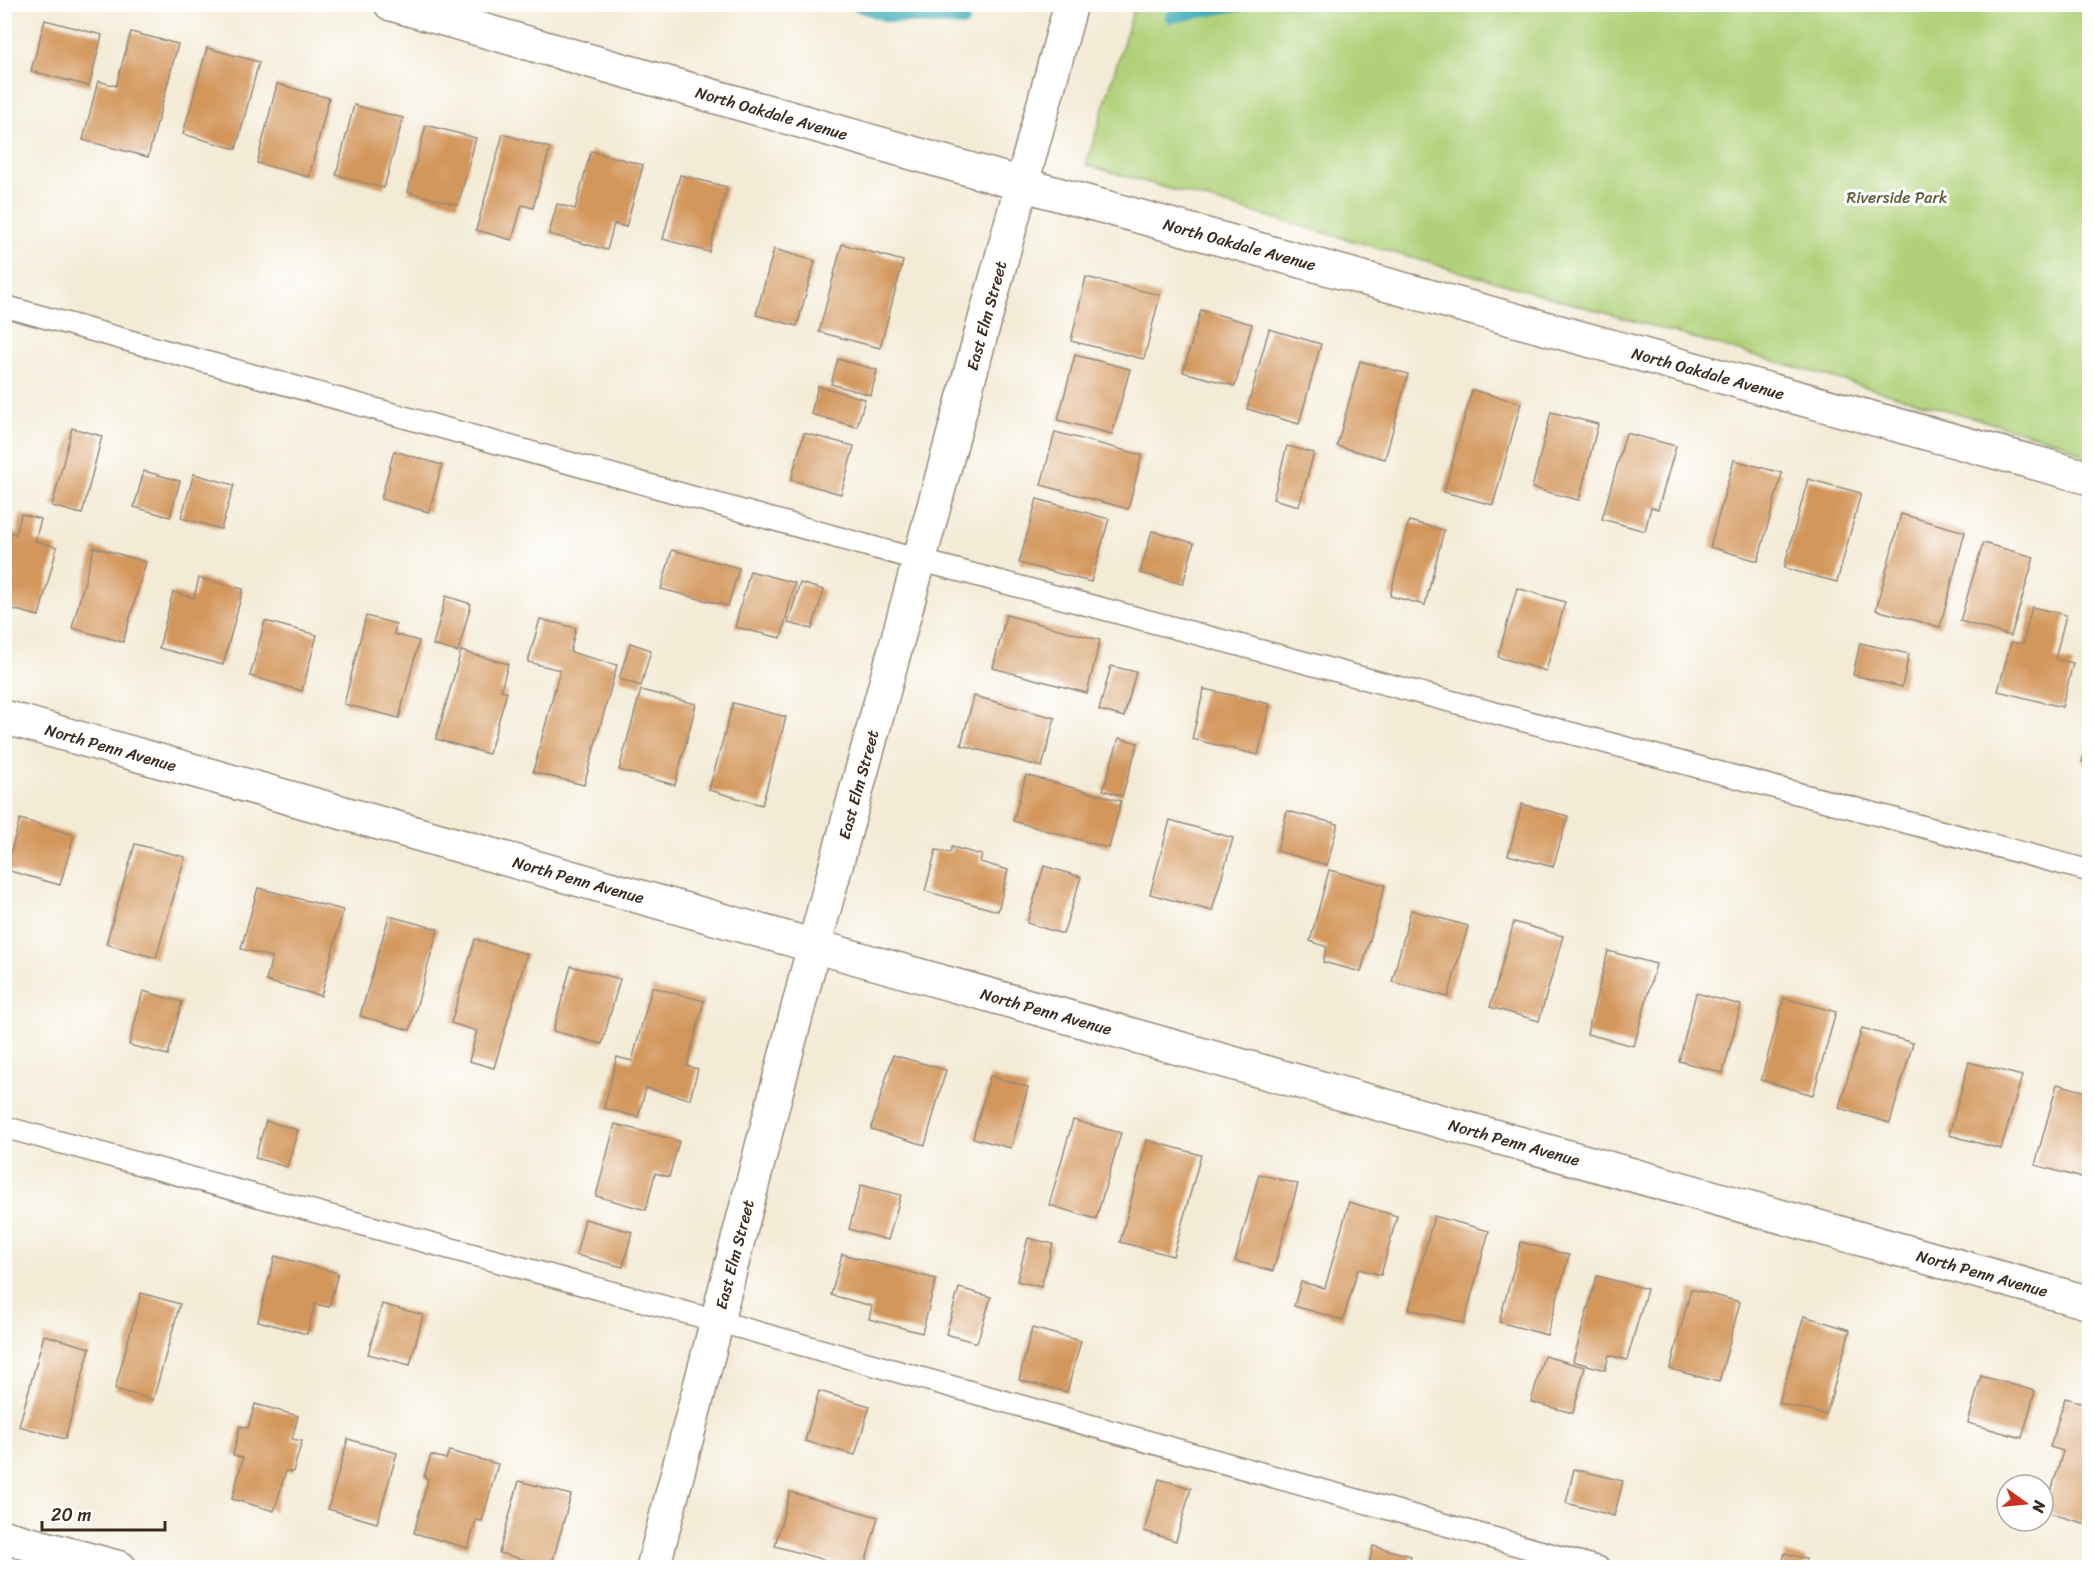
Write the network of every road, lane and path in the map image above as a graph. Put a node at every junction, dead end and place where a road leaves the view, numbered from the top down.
1 (392, 4) edge
2 (1071, 4) edge
3 (1021, 184) junction
4 (4, 306) edge
5 (2090, 478) edge
6 (919, 560) junction
7 (4, 717) edge
8 (2090, 872) edge
9 (814, 946) junction
10 (4, 1127) edge
11 (2090, 1303) edge
12 (717, 1321) junction
13 (4, 1537) edge
14 (120, 1568) edge
15 (653, 1568) edge
16 (1600, 1568) edge

1 - 3 street, North Oakdale Avenue
2 - 3 street, East Elm Street
3 - 5 street, North Oakdale Avenue
3 - 6 street, East Elm Street
4 - 6 lane
6 - 8 lane
6 - 9 street, East Elm Street
7 - 9 street, North Penn Avenue
9 - 11 street, North Penn Avenue
9 - 12 street, East Elm Street
10 - 12 lane
12 - 15 street, East Elm Street
12 - 16 lane
13 - 14 street

